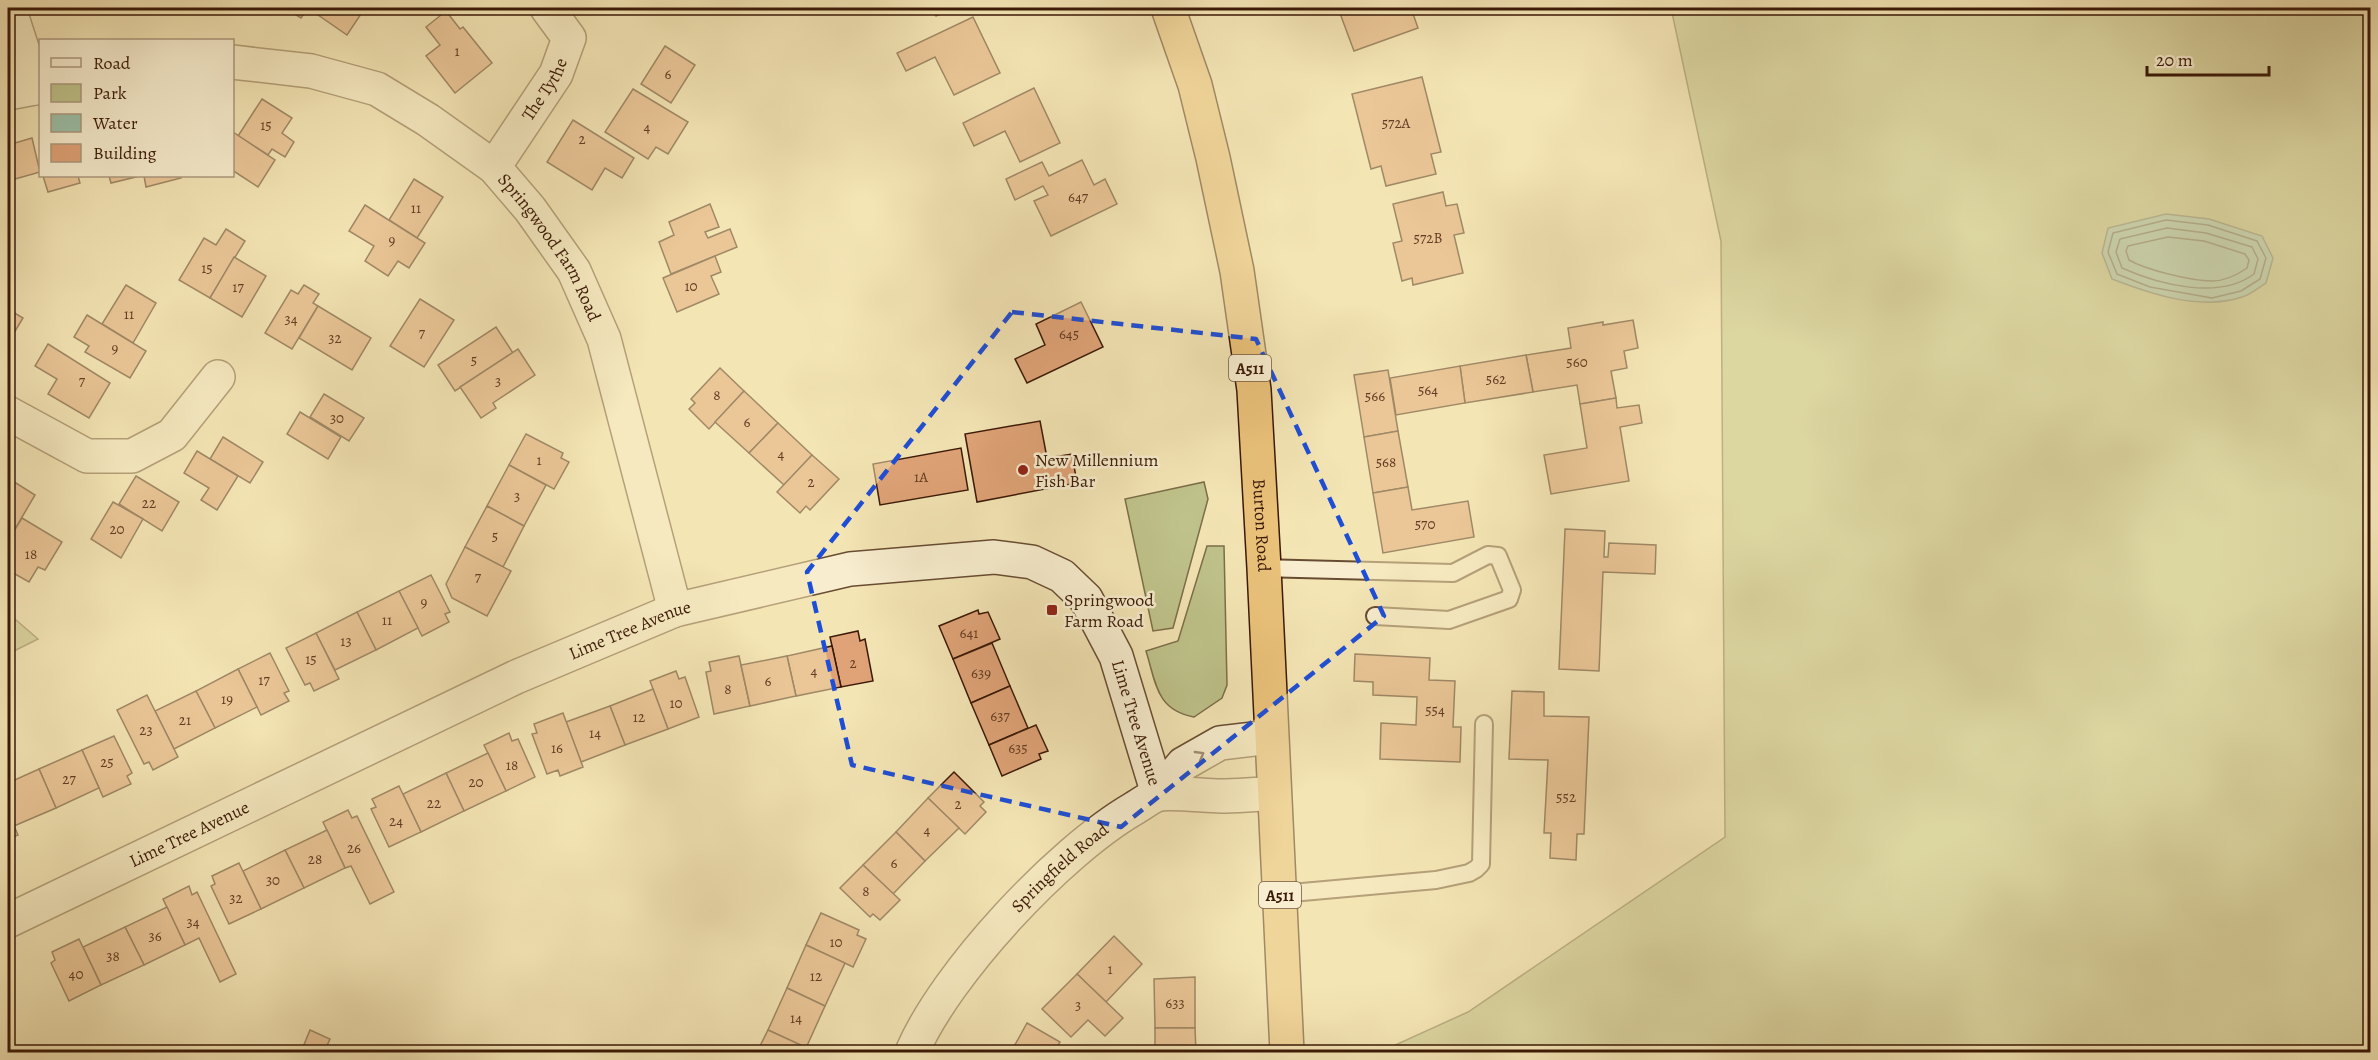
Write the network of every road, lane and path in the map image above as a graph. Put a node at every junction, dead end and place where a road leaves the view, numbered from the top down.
1 (9, 8) edge
2 (547, 8) edge
3 (1168, 8) edge
4 (234, 62) edge
5 (28, 89) edge
6 (494, 167) junction
7 (218, 376) dead end
8 (8, 413) edge
9 (1264, 568) junction
10 (675, 610) junction
11 (1375, 616) dead end
12 (1484, 724) dead end
13 (1271, 737) junction
14 (1158, 794) junction
15 (1274, 794) junction
16 (1280, 894) junction
17 (8, 921) edge
18 (912, 1053) edge
19 (1287, 1053) edge

1 - 5 street
2 - 6 street, The Tythe
3 - 9 highway, Burton Road / A511
4 - 6 street, Springwood Farm Road
6 - 10 street, Springwood Farm Road
7 - 8 street
9 - 11 lane
9 - 13 highway, Burton Road / A511
10 - 14 street, Lime Tree Avenue
10 - 17 street, Lime Tree Avenue
12 - 16 lane
14 -> 13 street
13 - 15 highway, Burton Road / A511
14 - 15 street
14 - 18 street, Springfield Road
15 - 16 highway, Burton Road / A511
16 - 19 highway, Burton Road / A511

